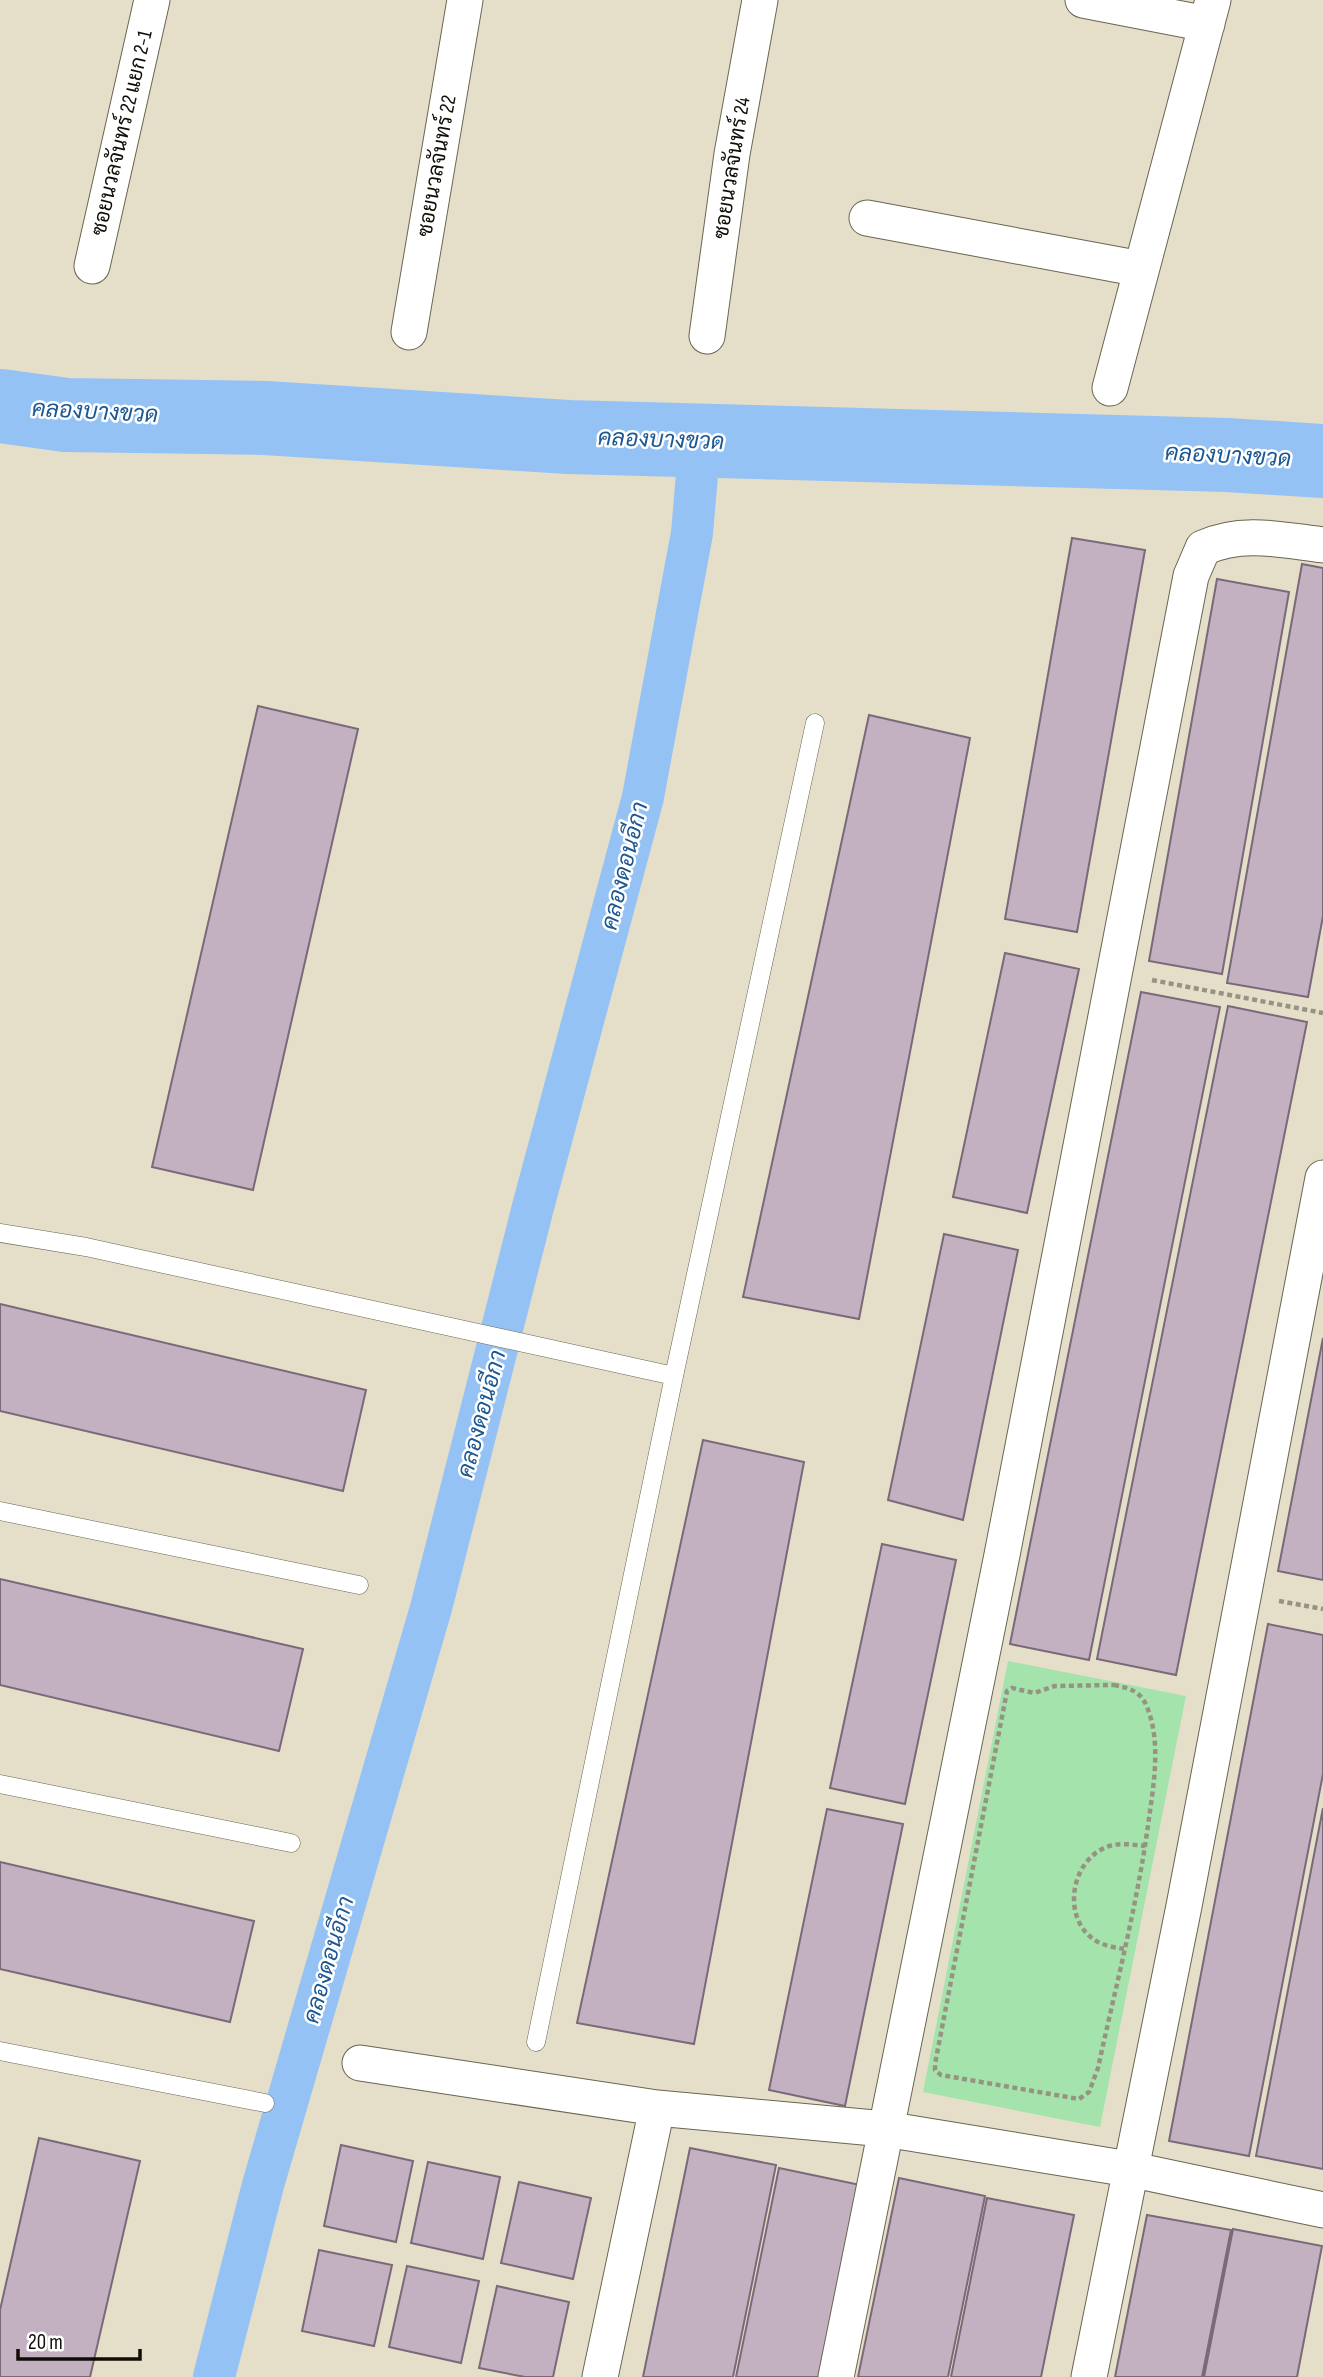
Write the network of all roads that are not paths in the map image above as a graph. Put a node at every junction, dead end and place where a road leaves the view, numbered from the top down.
1 (152, 0) edge
2 (465, 0) edge
3 (760, 0) edge
4 (1083, 0) edge
5 (1210, 12) edge
6 (867, 218) dead end
7 (92, 265) dead end
8 (1142, 269) junction
9 (409, 332) dead end
10 (707, 336) dead end
11 (1110, 388) dead end
12 (1323, 545) edge
13 (815, 723) dead end
14 (1323, 1178) edge
15 (0, 1233) edge
16 (674, 1376) junction
17 (0, 1511) edge
18 (359, 1585) dead end
19 (0, 1784) edge
20 (291, 1843) dead end
21 (536, 2042) dead end
22 (0, 2051) edge
23 (360, 2063) dead end
24 (265, 2103) dead end
25 (657, 2108) junction
26 (885, 2129) junction
27 (1129, 2169) junction
28 (1323, 2210) edge
29 (600, 2377) edge
30 (835, 2377) edge
31 (1089, 2377) edge

1 - 7 street, ซอยนวลจันทร์ 22 แยก 2-1
2 - 9 street, ซอยนวลจันทร์ 22
3 - 10 street, ซอยนวลจันทร์ 24
4 - 5 street
5 - 8 street
6 - 8 street
8 - 11 street
12 - 26 street
13 - 16 lane
14 - 27 street
15 - 16 lane
16 - 21 lane
17 - 18 lane
19 - 20 lane
22 - 24 lane
23 - 25 street
25 - 26 street
25 - 29 street
26 - 27 street
26 - 30 street
27 - 28 street
27 - 31 street

